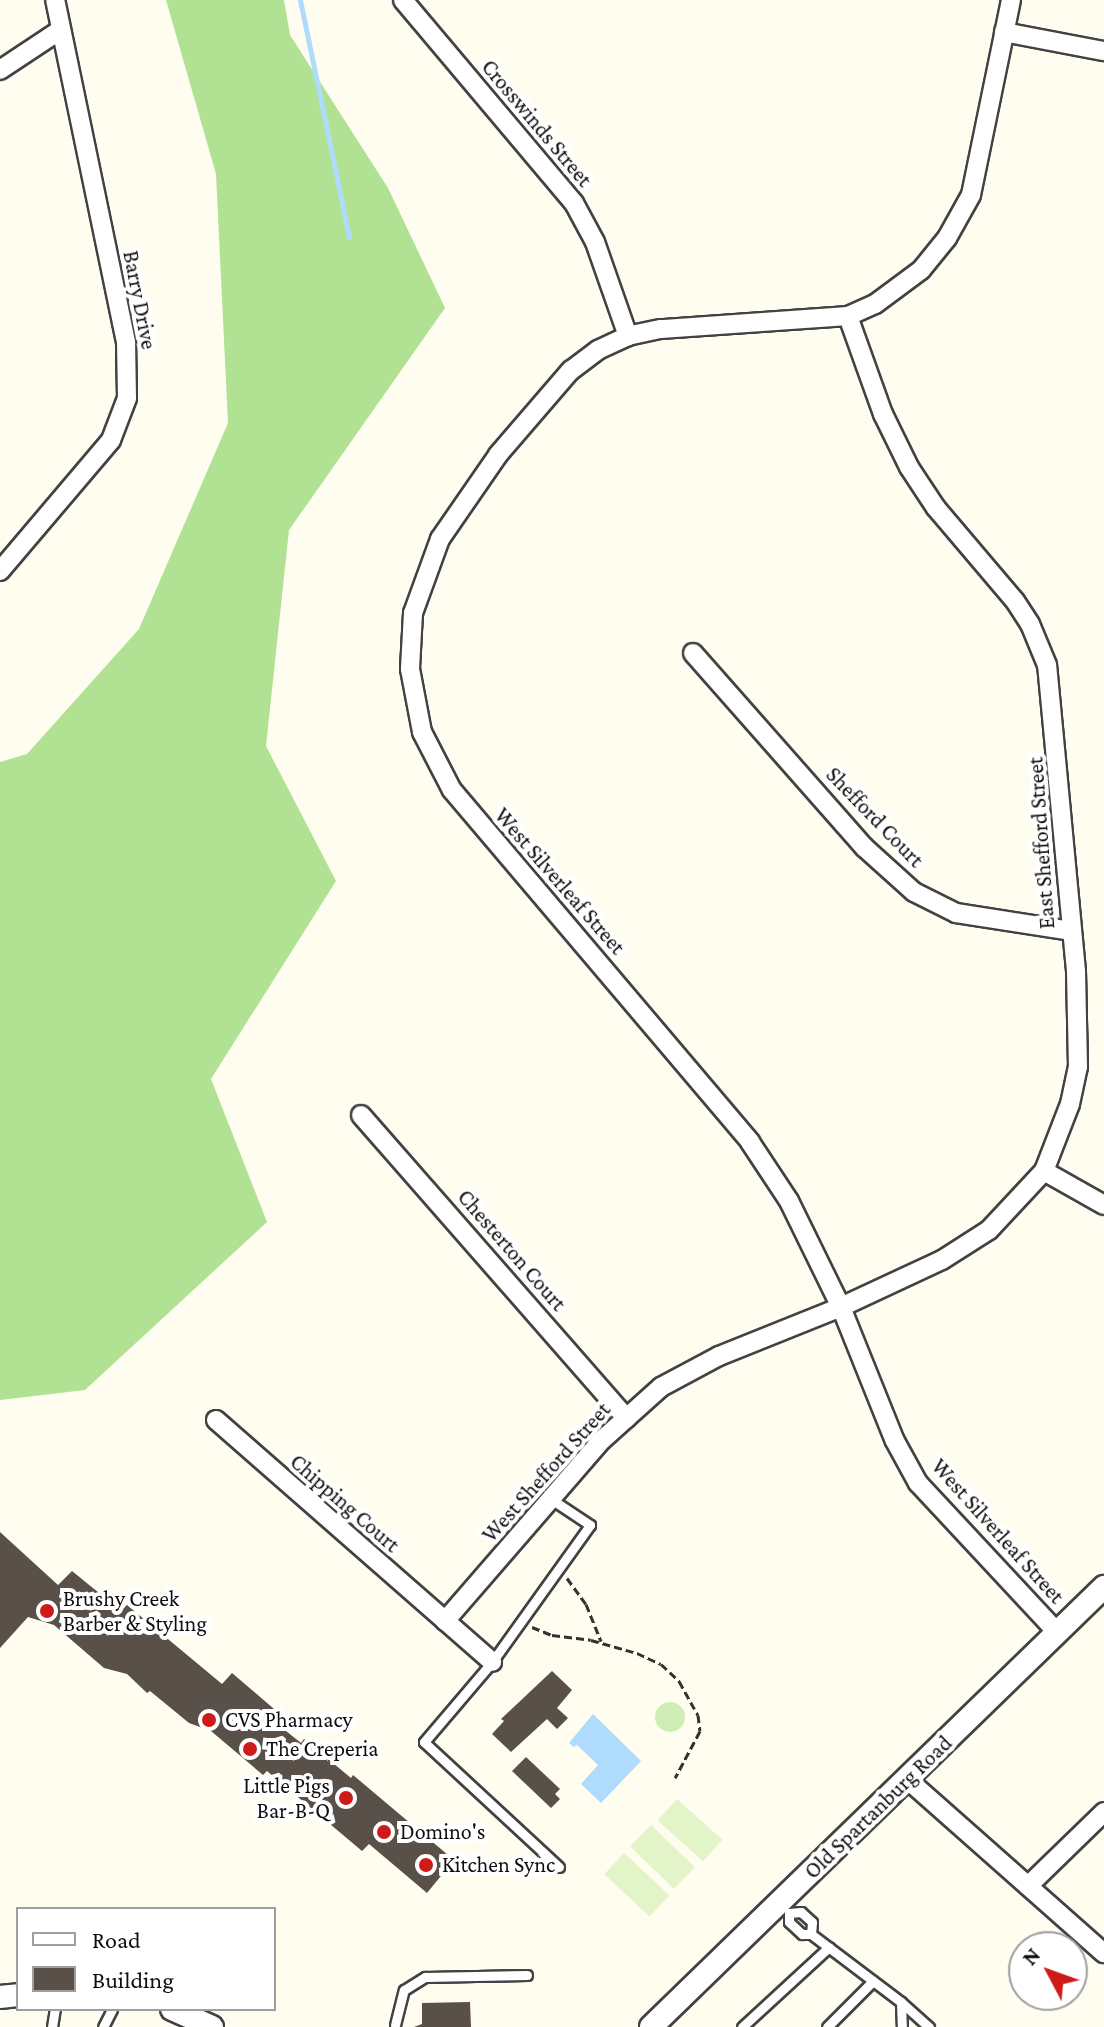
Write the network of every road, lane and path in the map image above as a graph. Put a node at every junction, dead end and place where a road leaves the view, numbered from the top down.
1 (55, 0) edge
2 (403, 0) edge
3 (1011, 0) edge
4 (59, 31) junction
5 (1004, 32) junction
6 (1104, 51) edge
7 (0, 70) edge
8 (848, 316) junction
9 (628, 336) junction
10 (0, 571) edge
11 (693, 653) dead end
12 (1071, 931) junction
13 (361, 1115) dead end
14 (1044, 1171) junction
15 (1104, 1205) edge
16 (841, 1307) junction
17 (626, 1418) junction
18 (216, 1420) dead end
19 (551, 1499) junction
20 (560, 1568) junction
21 (1104, 1587) edge
22 (445, 1621) junction
23 (522, 1623) junction
24 (1057, 1632) junction
25 (602, 1643) junction
26 (492, 1662) junction
27 (675, 1778) dead end
28 (907, 1779) junction
29 (1104, 1812) edge
30 (559, 1867) dead end
31 (1028, 1886) junction
32 (784, 1908) junction
33 (811, 1934) junction
34 (829, 1947) junction
35 (1104, 1953) edge
36 (527, 1975) dead end
37 (873, 1981) junction
38 (901, 2002) junction
39 (176, 2011) edge
40 (395, 2025) dead end
41 (212, 2027) edge
42 (651, 2027) edge
43 (742, 2027) edge
44 (827, 2027) edge
45 (902, 2027) edge
46 (929, 2027) edge

1 - 4 street, Barry Drive
2 - 9 street, Crosswinds Street
3 - 5 street
4 - 7 street
4 - 10 street, Barry Drive
5 - 6 street
5 - 8 street
8 - 9 street, West Silverleaf Street
8 - 12 street, East Shefford Street
9 - 16 street, West Silverleaf Street
11 - 12 street, Shefford Court
12 - 14 street, East Shefford Street
13 - 17 street, Chesterton Court
14 - 15 street
14 - 16 street, East Shefford Street
16 - 17 street, West Shefford Street
16 - 24 street, West Silverleaf Street
17 - 19 street, West Shefford Street
18 - 22 street, Chipping Court
19 - 20 lane
19 - 22 street, West Shefford Street
20 - 23 lane
20 - 25 path
21 - 24 street, Old Spartanburg Road
22 - 26 street
23 - 25 path
23 - 26 lane
24 - 28 street, Old Spartanburg Road
25 - 27 path
26 - 30 lane
28 - 31 street
28 - 32 street, Old Spartanburg Road
29 - 31 street
31 - 35 street
32 - 33 lane
32 - 33 lane
32 - 42 street, Old Spartanburg Road
33 - 34 lane
34 - 37 lane
34 - 43 lane
36 - 40 lane
37 - 38 lane
37 - 44 lane
38 - 45 lane
38 - 46 lane
39 - 41 street

